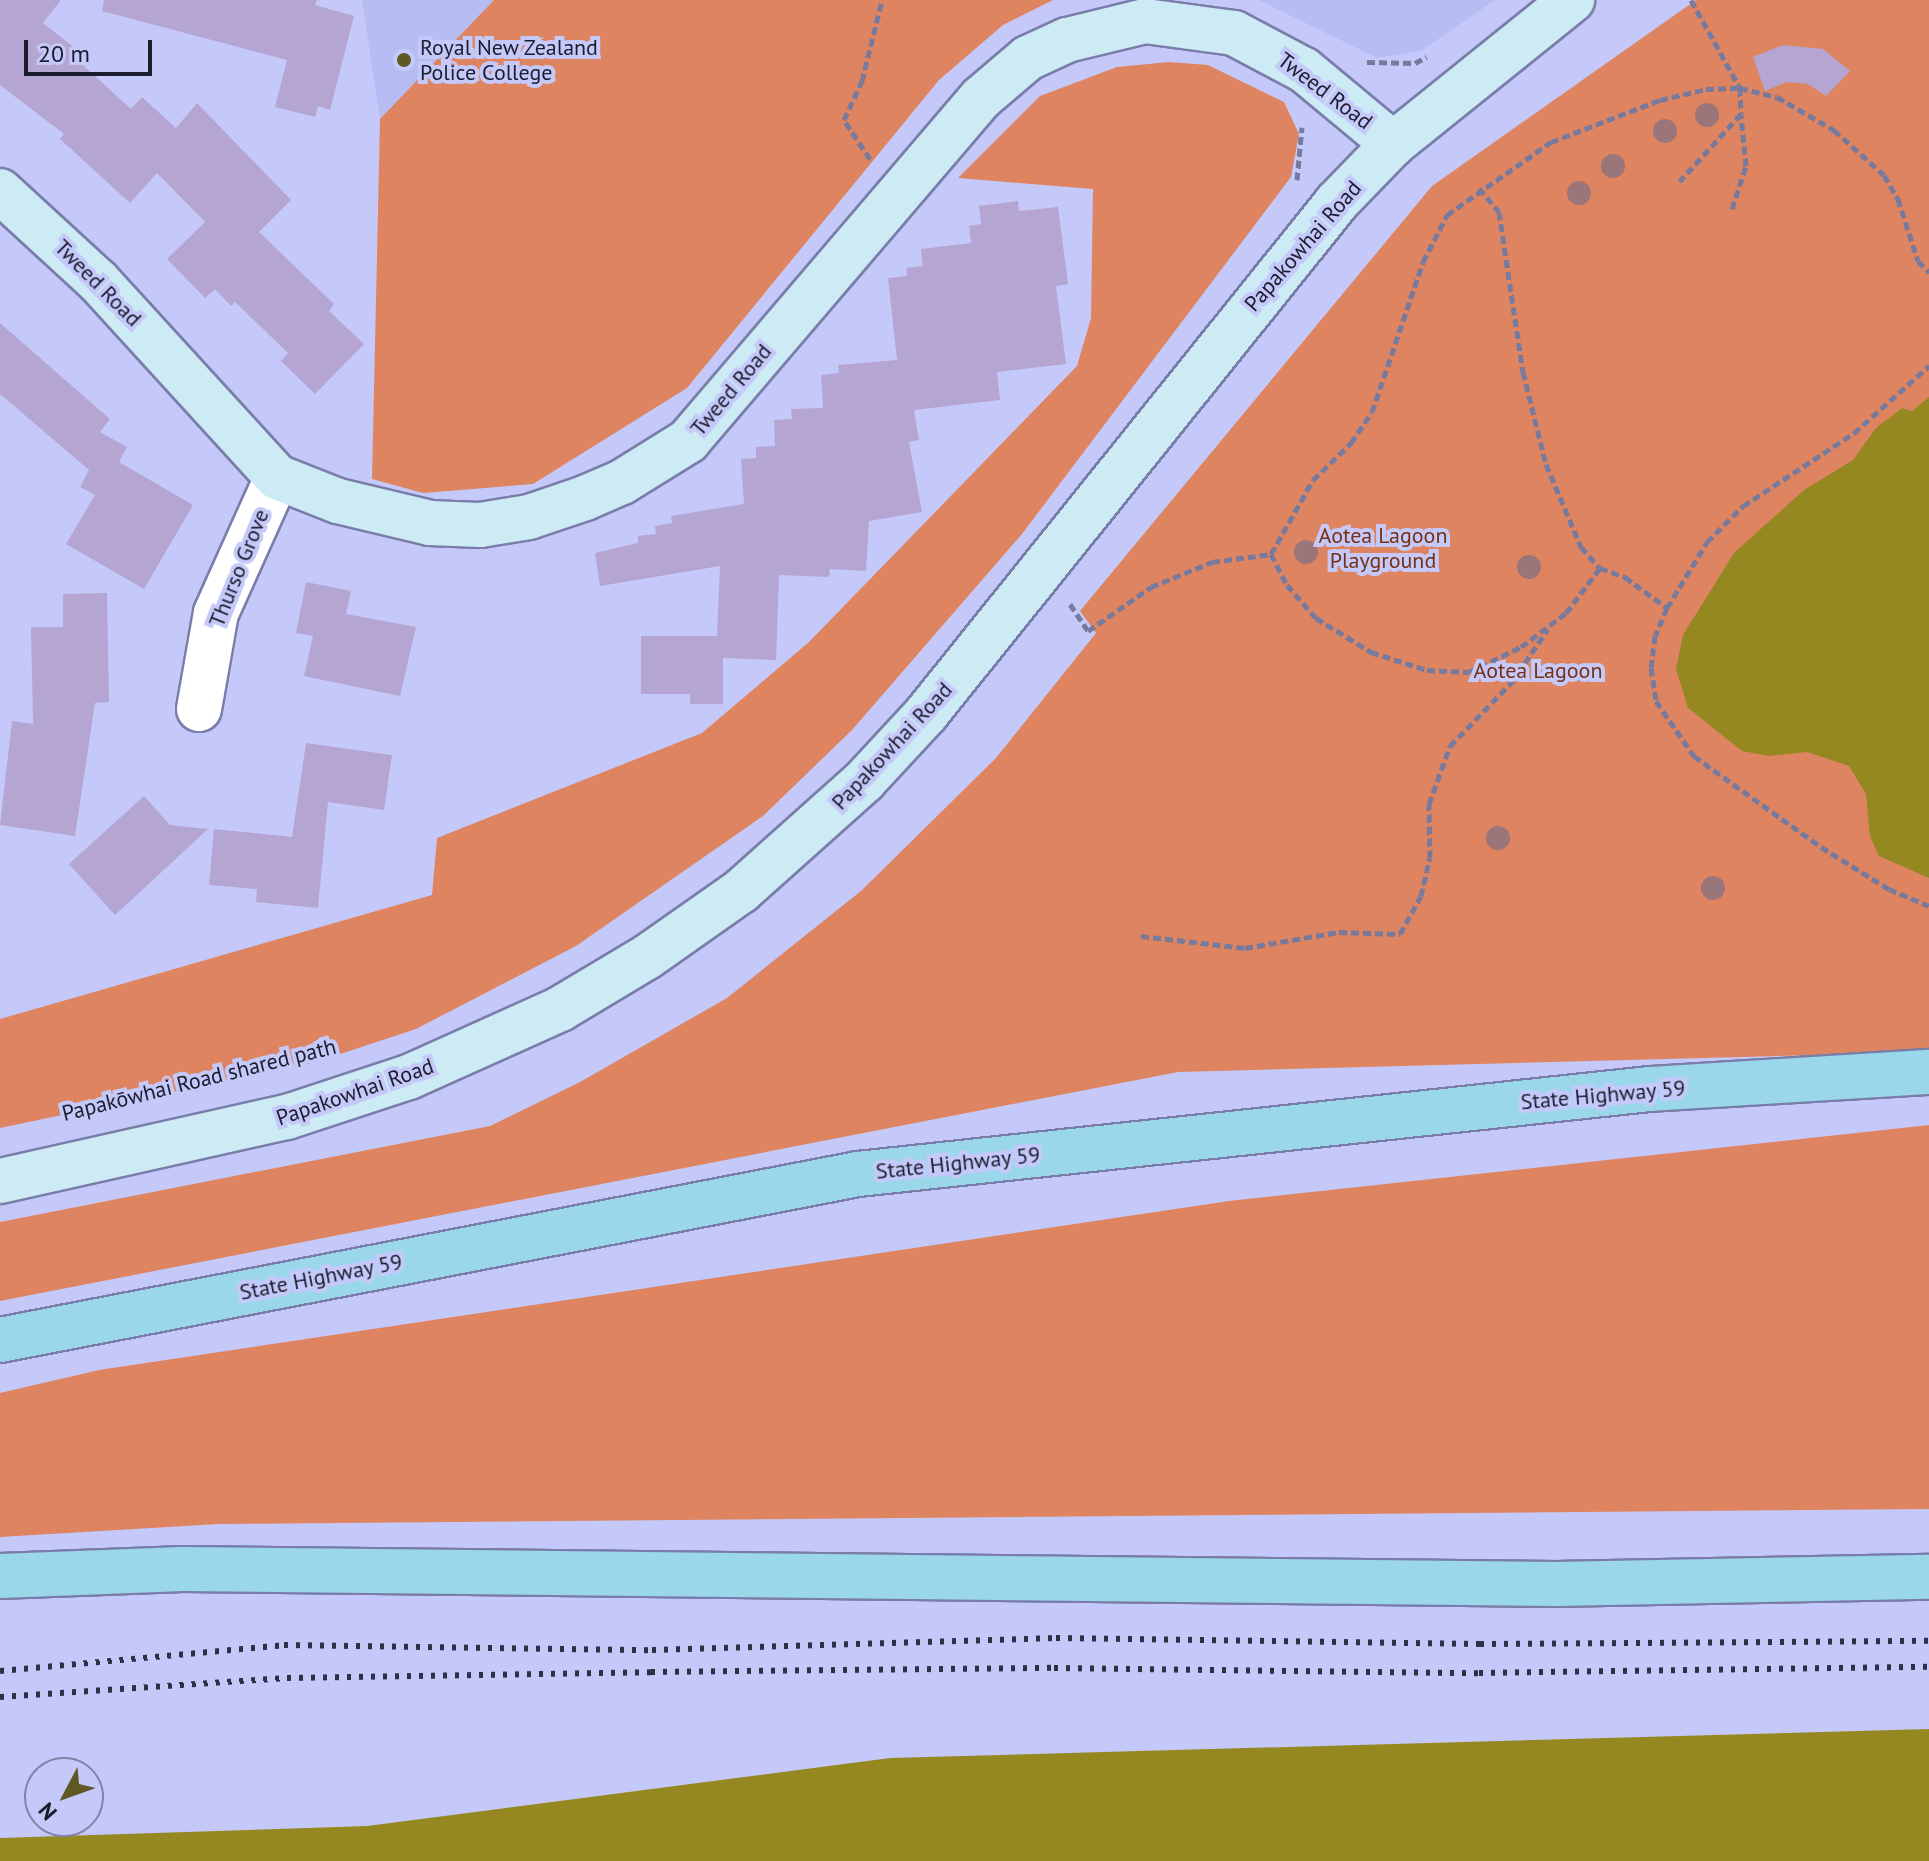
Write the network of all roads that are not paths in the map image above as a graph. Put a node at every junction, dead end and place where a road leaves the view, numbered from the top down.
1 (1572, 0) edge
2 (1393, 144) junction
3 (0, 191) edge
4 (277, 477) junction
5 (199, 709) dead end
6 (1929, 1072) edge
7 (0, 1181) edge
8 (0, 1340) edge
9 (0, 1576) edge
10 (1929, 1577) edge

1 - 2 street, Papakowhai Road
2 - 4 street, Tweed Road
2 - 7 street, Papakowhai Road
3 - 4 street, Tweed Road
4 - 5 street, Thurso Grove
6 - 8 main road, State Highway 59
9 - 10 main road

